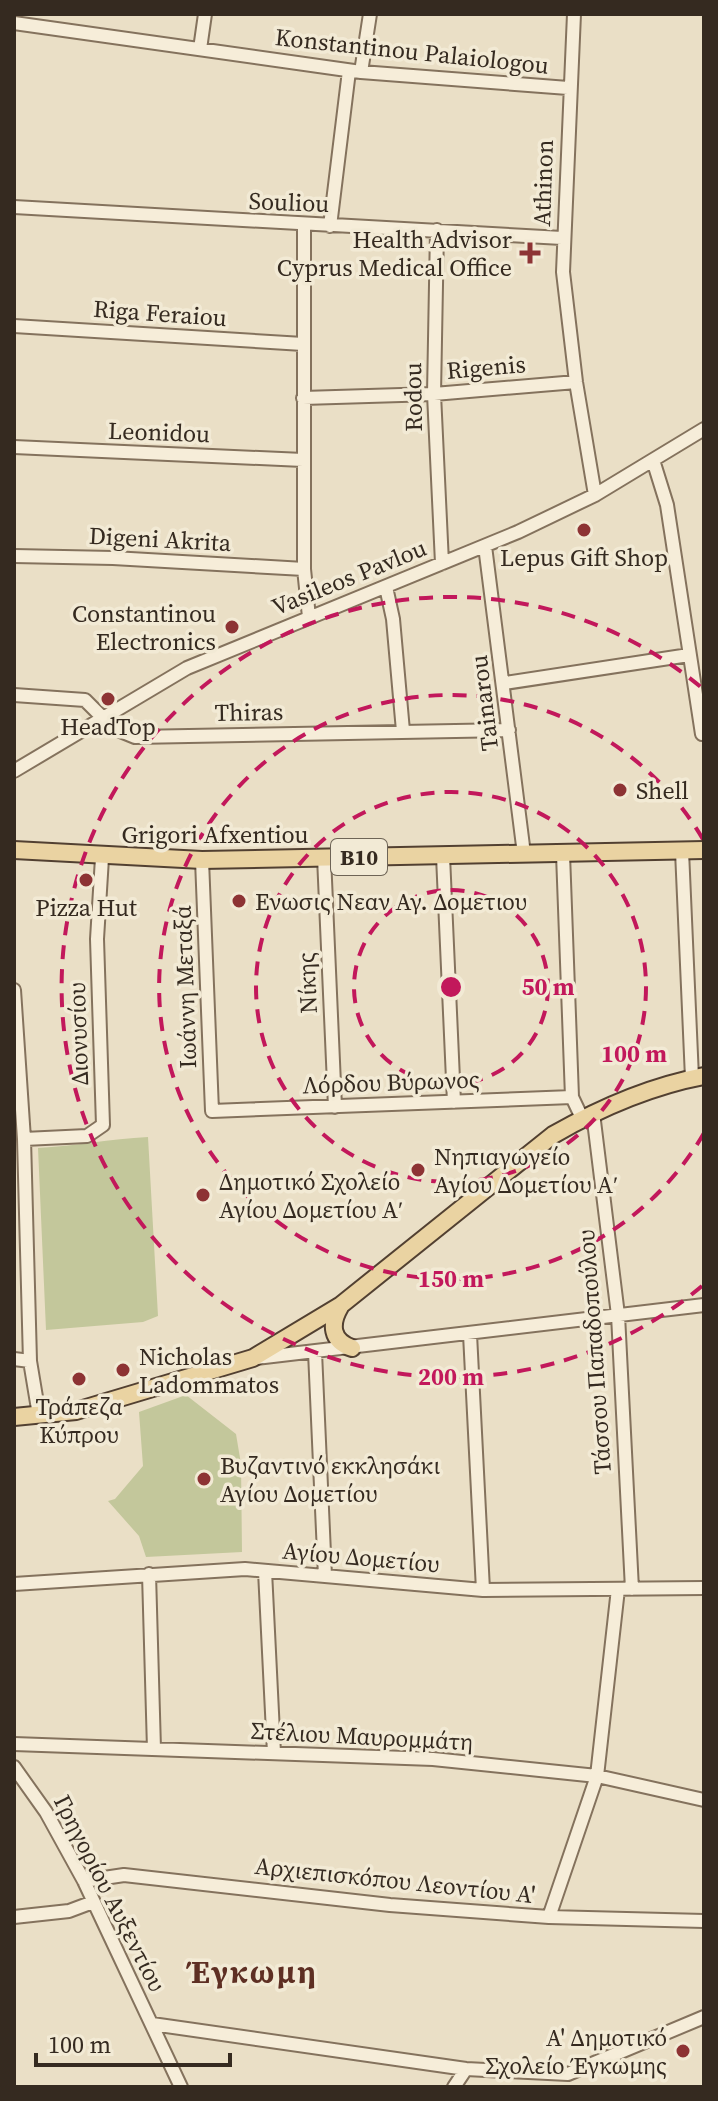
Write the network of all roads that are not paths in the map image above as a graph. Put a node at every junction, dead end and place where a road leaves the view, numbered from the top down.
1 (205, 14) edge
2 (370, 14) edge
3 (574, 14) edge
4 (14, 23) edge
5 (200, 49) junction
6 (355, 72) junction
7 (568, 88) junction
8 (14, 207) edge
9 (304, 225) junction
10 (330, 226) junction
11 (437, 230) junction
12 (562, 238) junction
13 (14, 326) edge
14 (303, 344) junction
15 (576, 382) junction
16 (434, 394) junction
17 (303, 398) junction
18 (704, 429) edge
19 (14, 447) edge
20 (303, 460) junction
21 (653, 460) junction
22 (595, 495) junction
23 (485, 546) junction
24 (14, 556) edge
25 (442, 563) junction
26 (304, 569) junction
27 (386, 587) junction
28 (309, 617) junction
29 (689, 655) junction
30 (505, 683) junction
31 (14, 695) edge
32 (103, 716) junction
33 (509, 730) junction
34 (403, 731) junction
35 (702, 734) edge
36 (14, 771) edge
37 (14, 850) edge
38 (704, 850) edge
39 (682, 851) junction
40 (524, 854) junction
41 (563, 854) junction
42 (443, 856) junction
43 (324, 857) junction
44 (102, 858) junction
45 (202, 860) junction
46 (14, 990) edge
47 (16, 1051) edge
48 (698, 1077) edge
49 (572, 1097) junction
50 (454, 1102) junction
51 (335, 1107) junction
52 (212, 1111) joint
53 (588, 1116) junction
54 (24, 1139) junction
55 (341, 1305) junction
56 (704, 1305) edge
57 (618, 1315) junction
58 (470, 1334) junction
59 (352, 1348) junction
60 (315, 1352) junction
61 (253, 1358) junction
62 (14, 1359) edge
63 (30, 1361) junction
64 (39, 1415) junction
65 (14, 1417) edge
66 (265, 1571) junction
67 (149, 1574) junction
68 (325, 1576) junction
69 (14, 1584) edge
70 (704, 1588) edge
71 (618, 1589) junction
72 (632, 1589) junction
73 (483, 1590) junction
74 (14, 1744) edge
75 (154, 1749) junction
76 (274, 1753) junction
77 (14, 1767) edge
78 (597, 1776) junction
79 (704, 1800) edge
80 (84, 1881) junction
81 (93, 1902) junction
82 (14, 1917) edge
83 (549, 1917) junction
84 (704, 1921) edge
85 (704, 2017) edge
86 (152, 2024) junction
87 (466, 2069) junction
88 (568, 2080) edge
89 (181, 2087) edge
90 (454, 2087) edge

1 - 5 street
2 - 6 street
3 - 7 street, Athinon
4 - 5 street, Konstantinou Palaiologou
5 - 6 street, Konstantinou Palaiologou
6 - 7 street, Konstantinou Palaiologou
6 - 10 street
7 - 12 street, Athinon
8 - 9 street, Souliou
9 - 10 street, Souliou
9 - 14 street
10 - 11 street, Souliou
11 - 12 street, Souliou
11 - 16 street, Rodou
12 - 15 street, Athinon
13 - 14 street, Riga Feraiou
14 - 17 street
15 - 16 street, Rigenis
15 - 22 street, Athinon
16 - 17 street, Rigenis
16 - 25 street, Rodou
17 - 20 street
18 - 21 street, Vasileos Pavlou
19 - 20 street, Leonidou
20 - 26 street
21 - 22 street, Vasileos Pavlou
21 - 29 street
22 - 23 street, Vasileos Pavlou
23 - 25 street, Vasileos Pavlou
23 - 30 street, Tainarou
24 - 26 street, Digeni Akrita
25 - 27 street, Vasileos Pavlou
26 - 28 street
27 - 28 street, Vasileos Pavlou
27 - 34 street
28 - 32 street, Vasileos Pavlou
29 - 30 street
29 - 35 street
30 - 33 street, Tainarou
31 - 32 street, Thiras
32 - 34 street, Thiras
32 - 36 street, Vasileos Pavlou
33 - 34 street, Thiras
33 - 40 street, Tainarou
37 - 44 main road, Grigori Afxentiou / B10
38 - 39 main road, Grigori Afxentiou / B10
39 - 41 main road, Grigori Afxentiou / B10
39 - 48 street
40 - 41 main road, Grigori Afxentiou / B10
40 - 42 main road, Grigori Afxentiou / B10
41 - 49 street
42 - 43 main road, Grigori Afxentiou / B10
42 - 50 street
43 - 45 main road, Grigori Afxentiou / B10
43 - 51 street, Νίκης
44 - 45 main road, Grigori Afxentiou / B10
44 - 54 street, Διονυσίου
45 - 52 street, Ιωάννη Μεταξά
46 - 47 street
47 - 54 street
48 - 53 main road
49 - 50 street, Λόρδου Βύρωνος
49 - 53 street, Τάσσου Παπαδοπούλου
50 - 51 street, Λόρδου Βύρωνος
51 - 52 street, Λόρδου Βύρωνος
53 - 55 main road
53 - 57 street, Τάσσου Παπαδοπούλου
54 - 63 street
55 - 59 main road
55 - 61 main road
56 - 57 street
57 - 58 street
57 - 72 street, Τάσσου Παπαδοπούλου
58 - 59 street
58 - 73 street
59 - 60 street
60 - 61 street
60 - 68 street
61 - 64 main road
62 - 63 street
63 - 64 street
64 - 65 main road
66 - 67 street, Αγίου Δομετίου
66 - 68 street, Αγίου Δομετίου
66 - 76 street
67 - 69 street, Αγίου Δομετίου
67 - 75 street
68 - 73 street, Αγίου Δομετίου
70 - 72 street, Αγίου Δομετίου
71 - 72 street, Αγίου Δομετίου
71 - 73 street, Αγίου Δομετίου
71 - 78 street
74 - 75 street, Στέλιου Μαυρομμάτη
75 - 76 street, Στέλιου Μαυρομμάτη
76 - 78 street, Στέλιου Μαυρομμάτη
77 - 80 street, Γρηγορίου Αυξεντίου
78 - 79 street, Στέλιου Μαυρομμάτη
78 - 83 street
80 - 81 street, Γρηγορίου Αυξεντίου
80 - 83 street, Αρχιεπισκόπου Λεοντίου Α'
81 - 82 street
81 - 86 street, Γρηγορίου Αυξεντίου
83 - 84 street, Αρχιεπισκόπου Λεοντίου Α'
85 - 88 street
86 - 87 street
86 - 89 street, Γρηγορίου Αυξεντίου
87 - 88 street
87 - 90 street

